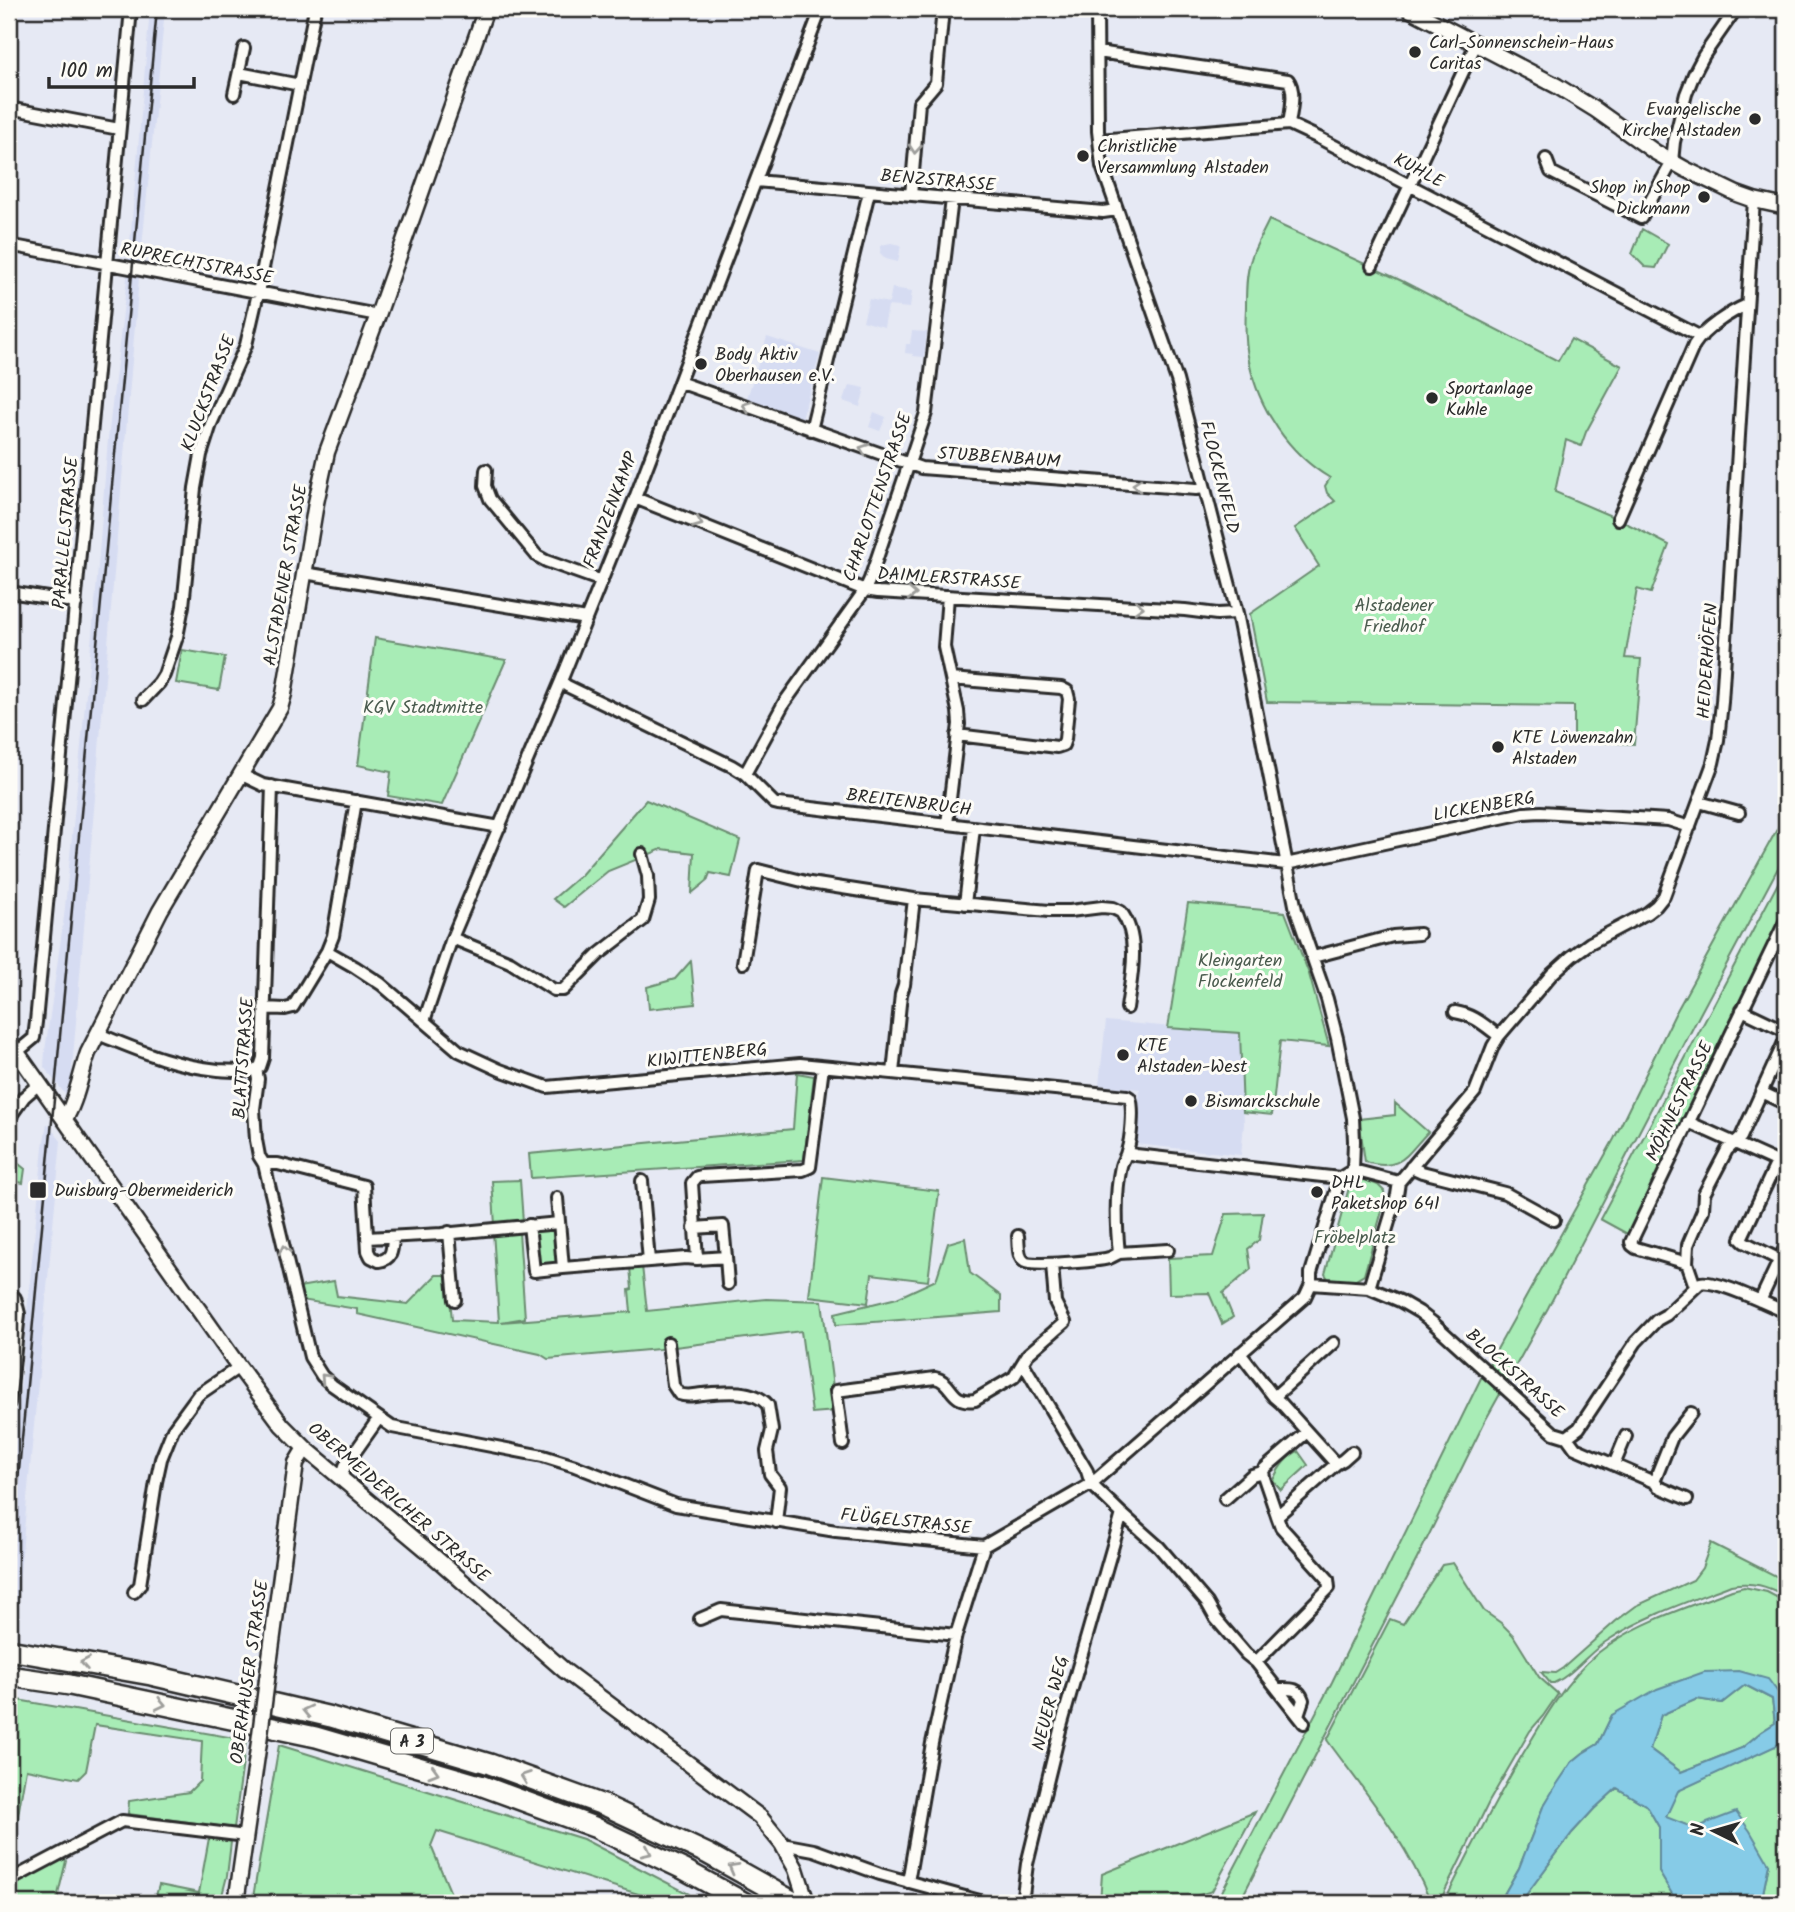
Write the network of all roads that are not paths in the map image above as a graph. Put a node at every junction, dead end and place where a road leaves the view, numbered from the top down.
1 (131, 9) edge
2 (315, 9) edge
3 (486, 9) edge
4 (819, 9) edge
5 (943, 9) edge
6 (1097, 9) edge
7 (1409, 9) edge
8 (1736, 9) edge
9 (1476, 44) junction
10 (244, 48) dead end
11 (1098, 52) junction
12 (239, 73) junction
13 (300, 85) junction
14 (234, 94) dead end
15 (9, 108) edge
16 (1289, 124) junction
17 (119, 130) junction
18 (1099, 140) junction
19 (1546, 159) dead end
20 (1672, 162) junction
21 (756, 181) junction
22 (1410, 185) junction
23 (869, 192) junction
24 (911, 195) junction
25 (952, 199) junction
26 (1754, 200) junction
27 (1786, 207) edge
28 (1117, 210) junction
29 (9, 244) edge
30 (106, 264) junction
31 (1371, 266) dead end
32 (258, 293) junction
33 (1747, 305) junction
34 (378, 315) junction
35 (1701, 337) junction
36 (679, 382) junction
37 (811, 429) junction
38 (909, 464) junction
39 (486, 470) dead end
40 (1205, 488) junction
41 (635, 498) junction
42 (1618, 519) dead end
43 (304, 573) junction
44 (602, 580) junction
45 (865, 590) junction
46 (9, 592) edge
47 (948, 596) junction
48 (76, 604) junction
49 (1237, 613) junction
50 (586, 619) junction
51 (951, 678) junction
52 (561, 681) junction
53 (143, 700) dead end
54 (957, 735) junction
55 (746, 774) junction
56 (242, 775) junction
57 (272, 786) junction
58 (356, 801) junction
59 (1699, 802) junction
60 (1739, 813) dead end
61 (947, 824) junction
62 (500, 827) junction
63 (1690, 827) junction
64 (974, 828) junction
65 (642, 853) dead end
66 (1286, 864) junction
67 (914, 899) junction
68 (965, 904) junction
69 (1786, 920) edge
70 (1419, 934) dead end
71 (452, 938) junction
72 (327, 951) junction
73 (1312, 957) junction
74 (743, 964) dead end
75 (264, 1008) junction
76 (1127, 1008) dead end
77 (1742, 1010) junction
78 (1455, 1012) dead end
79 (424, 1021) junction
80 (1786, 1031) edge
81 (98, 1034) junction
82 (1499, 1037) junction
83 (1786, 1038) edge
84 (13, 1046) edge
85 (823, 1067) junction
86 (257, 1069) junction
87 (893, 1073) junction
88 (39, 1084) junction
89 (1761, 1092) junction
90 (1786, 1104) edge
91 (9, 1118) edge
92 (64, 1119) junction
93 (1688, 1122) junction
94 (1735, 1143) junction
95 (1127, 1153) junction
96 (264, 1164) junction
97 (1782, 1164) edge
98 (1411, 1167) junction
99 (1353, 1170) junction
100 (1340, 1178) junction
101 (642, 1181) dead end
102 (1399, 1182) junction
103 (557, 1198) dead end
104 (1554, 1220) dead end
105 (559, 1223) junction
106 (530, 1225) junction
107 (694, 1228) junction
108 (450, 1232) junction
109 (1018, 1236) dead end
110 (393, 1237) junction
111 (367, 1238) junction
112 (1786, 1246) edge
113 (1168, 1250) dead end
114 (1119, 1253) junction
115 (726, 1257) junction
116 (697, 1259) junction
117 (1780, 1259) junction
118 (649, 1261) junction
119 (1686, 1263) junction
120 (1052, 1264) junction
121 (563, 1268) junction
122 (728, 1284) dead end
123 (1311, 1284) junction
124 (1695, 1286) junction
125 (1369, 1288) junction
126 (9, 1293) edge
127 (455, 1300) dead end
128 (1760, 1301) junction
129 (1786, 1312) edge
130 (667, 1343) dead end
131 (1334, 1343) dead end
132 (1240, 1353) junction
133 (1023, 1363) junction
134 (239, 1367) junction
135 (1274, 1397) junction
136 (9, 1403) edge
137 (1691, 1413) dead end
138 (379, 1418) junction
139 (1307, 1432) junction
140 (1626, 1436) dead end
141 (1567, 1437) junction
142 (843, 1444) dead end
143 (305, 1448) junction
144 (1352, 1452) dead end
145 (1336, 1464) junction
146 (1614, 1465) junction
147 (1262, 1472) junction
148 (341, 1479) junction
149 (1654, 1482) junction
150 (1091, 1484) junction
151 (1225, 1499) dead end
152 (1687, 1499) dead end
153 (1122, 1514) junction
154 (1277, 1516) junction
155 (776, 1522) junction
156 (984, 1546) junction
157 (134, 1592) dead end
158 (700, 1619) dead end
159 (956, 1635) junction
160 (9, 1650) edge
161 (1256, 1662) junction
162 (9, 1676) edge
163 (1301, 1719) dead end
164 (246, 1836) junction
165 (782, 1844) junction
166 (12, 1879) dead end
167 (908, 1882) junction
168 (236, 1903) edge
169 (745, 1903) edge
170 (799, 1903) edge
171 (988, 1903) edge
172 (1021, 1903) edge

1 - 17 street, PARALLELSTRASSE
2 - 13 street, KLUCKSTRASSE
3 - 34 street, ALSTADENER STRASSE
4 - 21 street, FRANZENKAMP
5 -> 24 street
6 - 11 street, FLOCKENFELD
7 - 9 street
8 - 20 street
9 - 20 street
9 - 22 street
10 - 12 street
11 - 16 street
11 - 18 street, FLOCKENFELD
12 - 13 street
12 - 14 street
13 - 32 street, KLUCKSTRASSE
15 - 17 street
16 - 18 street
16 - 22 street, KUHLE
17 - 30 street, PARALLELSTRASSE
18 - 28 street, FLOCKENFELD
19 - 20 street
20 - 26 street
21 - 23 street, BENZSTRASSE
21 - 36 street, FRANZENKAMP
22 - 31 street
22 - 35 street, KUHLE
23 - 24 street, BENZSTRASSE
23 - 37 street
24 - 25 street, BENZSTRASSE
25 - 28 street, BENZSTRASSE
25 - 38 street, CHARLOTTENSTRASSE
26 - 27 street
26 - 33 street, HEIDERHÖFEN
28 - 40 street, FLOCKENFELD
29 - 30 street, RUPRECHTSTRASSE
30 - 32 street, RUPRECHTSTRASSE
30 - 48 street, PARALLELSTRASSE
32 - 34 street, RUPRECHTSTRASSE
32 - 53 street, KLUCKSTRASSE
33 - 35 street
33 - 59 street, HEIDERHÖFEN
34 - 43 street, ALSTADENER STRASSE
35 - 42 street
37 -> 36 street, STUBBENBAUM
36 - 41 street, FRANZENKAMP
38 -> 37 street, STUBBENBAUM
40 -> 38 street, STUBBENBAUM
38 - 45 street, CHARLOTTENSTRASSE
39 - 44 street
40 - 49 street, FLOCKENFELD
41 - 44 street, FRANZENKAMP
41 -> 45 street, DAIMLERSTRASSE
43 - 50 street
43 - 56 street, ALSTADENER STRASSE
44 - 50 street, FRANZENKAMP
45 -> 47 street, DAIMLERSTRASSE
45 - 55 street, CHARLOTTENSTRASSE
46 - 48 street
47 -> 49 street, DAIMLERSTRASSE
47 - 51 street
48 - 84 street, PARALLELSTRASSE
49 - 66 street, FLOCKENFELD
50 - 52 street, FRANZENKAMP
51 - 54 street
51 - 54 street
52 - 55 street, BREITENBRUCH
52 - 62 street, FRANZENKAMP
54 - 61 street
55 - 61 street, BREITENBRUCH
56 - 57 street
56 - 81 street, ALSTADENER STRASSE
57 - 58 street
57 - 75 street, BLATTSTRASSE
58 - 62 street
58 - 72 street
59 - 60 street
59 - 63 street, HEIDERHÖFEN
61 - 64 street, BREITENBRUCH
62 - 71 street, FRANZENKAMP
63 - 66 street, LICKENBERG
63 - 82 street, HEIDERHÖFEN
64 - 66 street, BREITENBRUCH
64 - 68 street
65 - 71 street
66 - 73 street, FLOCKENFELD
67 - 68 street
67 - 74 street
67 - 87 street
68 - 76 street
69 - 77 street, MÖHNESTRASSE
70 - 73 street
71 - 79 street, FRANZENKAMP
72 - 75 street
72 - 79 street, KIWITTENBERG
73 - 99 street, FLOCKENFELD
75 - 86 street, BLATTSTRASSE
77 - 80 street
77 - 93 street, MÖHNESTRASSE
78 - 82 street
79 - 85 street, KIWITTENBERG
81 - 86 street
81 - 92 street, ALSTADENER STRASSE
82 - 98 street, HEIDERHÖFEN
83 - 89 street
84 - 88 street, OBERMEIDERICHER STRASSE
85 - 87 street, KIWITTENBERG
85 - 107 street
86 - 96 street, BLATTSTRASSE
87 - 95 street, KIWITTENBERG
88 - 91 street
88 - 92 street, OBERMEIDERICHER STRASSE
89 - 90 street
89 - 94 street
92 - 134 street, OBERMEIDERICHER STRASSE
93 - 94 street
93 - 119 street, MÖHNESTRASSE
94 - 97 street
94 - 119 street
95 - 100 street
95 - 114 street
96 - 111 street
138 -> 96 street, BLATTSTRASSE
97 - 117 street
98 - 102 street, HEIDERHÖFEN
98 - 104 street
99 - 100 street
99 - 102 street
100 - 123 street, FLÜGELSTRASSE
101 - 118 street
102 - 125 street, HEIDERHÖFEN
103 - 105 street
105 - 106 street
105 - 121 street
106 - 108 street
106 - 121 street
107 - 115 street
107 - 116 street
108 - 110 street
108 - 127 street
109 - 120 street
110 - 111 street
110 - 111 street
112 - 117 street
113 - 114 street
114 - 120 street
115 - 116 street
115 - 122 street
116 - 118 street
117 - 128 street
118 - 121 street
119 - 124 street
120 - 133 street
123 - 125 street, BLOCKSTRASSE
123 - 132 street, FLÜGELSTRASSE
124 - 128 street
124 - 141 street, BLOCKSTRASSE
125 - 141 street, BLOCKSTRASSE
126 - 136 street
128 - 129 street
130 - 155 street
131 - 135 street
132 - 135 street
132 - 150 street, FLÜGELSTRASSE
133 - 142 street
133 - 150 street
134 - 143 street, OBERMEIDERICHER STRASSE
134 - 157 street
135 - 139 street
137 - 149 street
138 - 148 street
138 - 155 street, FLÜGELSTRASSE
139 - 145 street
139 - 147 street
140 - 146 street
141 - 146 street
143 - 148 street, OBERMEIDERICHER STRASSE
143 - 164 street, OBERHAUSER STRASSE, bridge
144 - 145 street
145 - 154 street
146 - 149 street
147 - 151 street
147 - 154 street
148 - 165 street, OBERMEIDERICHER STRASSE
149 - 152 street
150 - 153 street
150 - 156 street, FLÜGELSTRASSE
153 - 161 street
153 - 172 street, NEUER WEG
154 - 161 street
155 - 156 street, FLÜGELSTRASSE
156 - 159 street
158 - 159 street
159 - 167 street
170 -> 160 highway, A 3
161 - 163 street
162 -> 169 highway, A 3
164 - 166 street
164 - 168 street, OBERHAUSER STRASSE
165 - 167 street
165 - 170 street, OBERMEIDERICHER STRASSE
167 - 171 street

